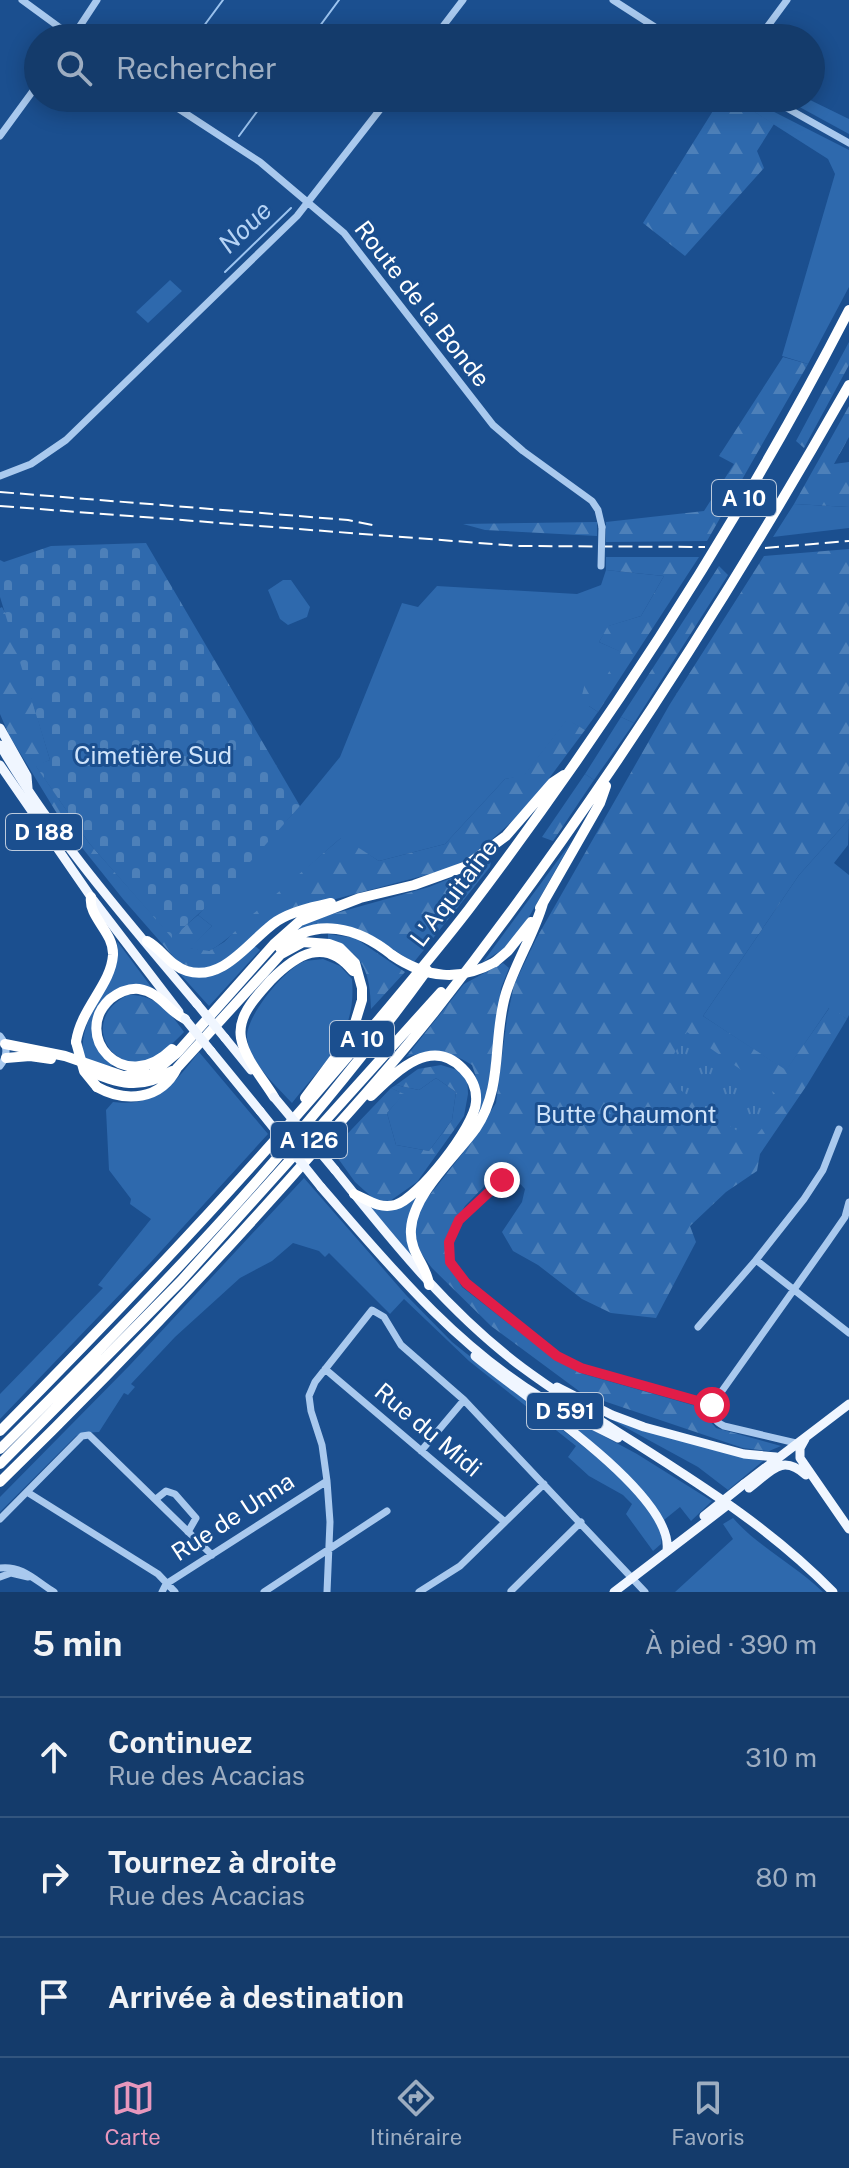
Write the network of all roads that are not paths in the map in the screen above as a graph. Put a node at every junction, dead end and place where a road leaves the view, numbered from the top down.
1 (22, 0) edge
2 (97, 0) edge
3 (463, 0) edge
4 (613, 0) edge
5 (787, 0) edge
6 (54, 24) edge
7 (82, 24) edge
8 (445, 24) edge
9 (650, 24) edge
10 (769, 24) edge
11 (24, 103) edge
12 (183, 112) edge
13 (378, 112) edge
14 (794, 112) edge
15 (0, 136) edge
16 (849, 143) edge
17 (309, 202) junction
18 (849, 310) edge
19 (849, 385) edge
20 (0, 476) edge
21 (601, 566) dead end
22 (0, 728) edge
23 (0, 745) edge
24 (0, 765) edge
25 (612, 771) junction
26 (569, 772) junction
27 (29, 791) junction
28 (91, 897) junction
29 (360, 898) junction
30 (543, 903) junction
31 (454, 928) junction
32 (498, 929) junction
33 (147, 941) junction
34 (257, 978) junction
35 (360, 979) junction
36 (185, 1019) junction
37 (198, 1028) junction
38 (3, 1040) edge
39 (3, 1062) edge
40 (177, 1068) junction
41 (274, 1097) junction
42 (353, 1108) junction
43 (839, 1129) dead end
44 (268, 1149) junction
45 (335, 1170) joint
46 (502, 1180) dead end
47 (321, 1187) joint
48 (354, 1194) junction
49 (849, 1202) edge
50 (756, 1260) junction
51 (429, 1285) junction
52 (792, 1290) junction
53 (698, 1327) dead end
54 (849, 1333) edge
55 (462, 1339) junction
56 (325, 1369) junction
57 (533, 1375) junction
58 (464, 1400) junction
59 (849, 1404) edge
60 (712, 1405) junction
61 (0, 1431) edge
62 (807, 1437) junction
63 (796, 1443) junction
64 (0, 1449) edge
65 (421, 1451) junction
66 (776, 1457) junction
67 (0, 1464) edge
68 (677, 1469) junction
69 (327, 1481) junction
70 (0, 1482) edge
71 (544, 1484) junction
72 (746, 1486) junction
73 (820, 1489) junction
74 (27, 1492) junction
75 (156, 1499) junction
76 (387, 1511) dead end
77 (706, 1518) junction
78 (0, 1519) edge
79 (505, 1522) junction
80 (581, 1522) junction
81 (849, 1529) edge
82 (188, 1532) junction
83 (329, 1550) junction
84 (667, 1550) junction
85 (212, 1555) junction
86 (0, 1568) edge
87 (633, 1576) junction
88 (0, 1577) edge
89 (37, 1581) junction
90 (166, 1584) junction
91 (511, 1591) edge
92 (54, 1592) edge
93 (162, 1592) edge
94 (175, 1592) edge
95 (264, 1592) edge
96 (327, 1592) edge
97 (419, 1592) edge
98 (614, 1592) edge
99 (645, 1592) edge
100 (833, 1592) edge

1 - 6 street
2 - 7 street
3 - 8 street
4 - 9 street
5 - 10 street
11 - 15 street
12 - 17 street, Route de la Bonde
13 - 17 street
14 - 16 street
17 - 20 street
17 - 21 street, Route de la Bonde, bridge
18 - 26 highway, L'Aquitaine / A 10
19 - 25 highway, A 10
22 - 27 main road
23 - 27 main road, D 188
24 - 28 main road, D 188
25 - 30 highway
25 - 32 highway, A 10
26 - 29 highway
26 - 31 highway, L'Aquitaine / A 10
27 - 33 main road, D 188
28 - 36 main road, D 188
28 - 40 highway, bridge
29 - 33 highway
29 - 37 highway
30 - 34 highway, bridge
30 - 51 highway
31 - 44 highway, L'Aquitaine / A 10
31 - 64 highway, A 126
32 - 42 highway, A 10
32 - 67 highway, A 126
33 - 41 main road, D 188, bridge
34 - 35 highway
34 - 40 highway
35 - 41 highway
35 - 44 highway
36 - 37 highway
36 - 47 main road, D 188, bridge
37 - 38 highway
38 - 39 street
39 - 40 highway
41 - 45 main road, D 188, bridge
42 - 48 highway
42 - 70 highway, A 10
43 - 50 street
44 - 61 highway, L'Aquitaine / A 10
45 - 48 main road, D 591
46 - 60 street
47 - 55 main road, D 591
48 - 51 main road, D 591
49 - 52 street
50 - 52 street
50 - 53 street
51 - 57 main road, D 591
52 - 54 street
52 - 60 street
55 - 68 main road, D 591
55 - 84 main road
56 - 58 street, Rue de Unna
56 - 65 street, Rue du Midi
56 - 69 street, Rue de Unna
57 - 66 main road
57 - 68 main road, D 591
58 - 65 street
58 - 71 street
59 - 62 main road
60 - 63 street
62 - 63 main road
62 - 73 main road
63 - 66 main road
65 - 79 street, Rue du Midi
66 - 72 main road
68 - 100 main road, D 591
69 - 83 street
69 - 85 street, Rue de Unna
71 - 79 street
71 - 80 street
72 - 73 main road
72 - 77 main road, bridge
72 - 77 main road
73 - 81 main road
74 - 75 street
74 - 78 street
74 - 90 street
75 - 82 street
75 - 82 street
76 - 83 street
77 - 84 main road
79 - 97 street
80 - 87 street
80 - 91 street
82 - 85 street
83 - 95 street
83 - 96 street
84 - 87 main road
85 - 90 street, Rue de Unna
86 - 89 street
87 - 98 main road
87 - 99 street
88 - 89 street
89 - 92 street
90 - 93 street, Rue de Unna
90 - 94 street

